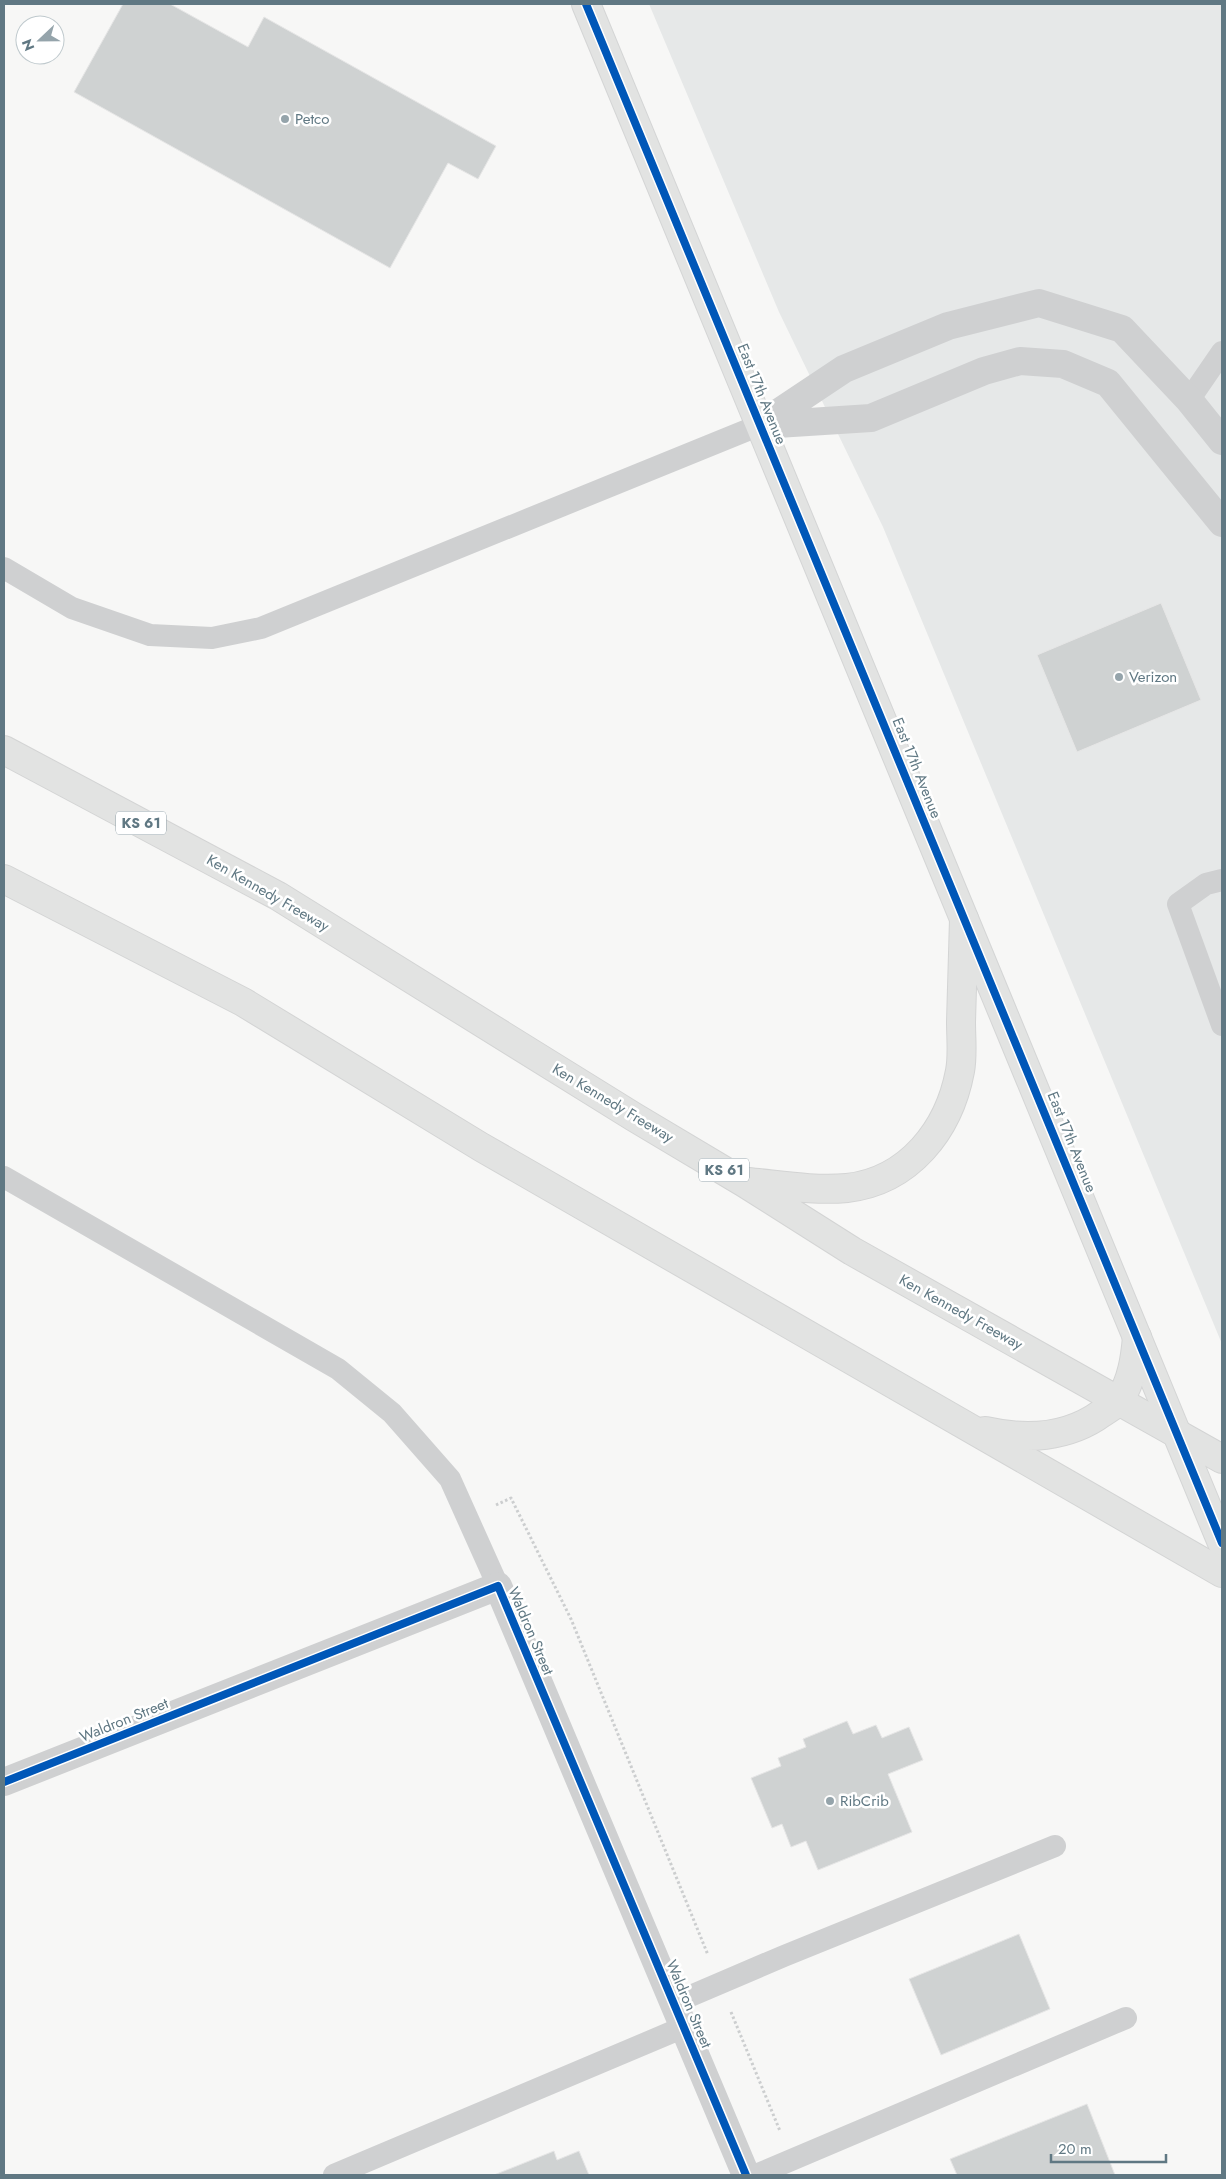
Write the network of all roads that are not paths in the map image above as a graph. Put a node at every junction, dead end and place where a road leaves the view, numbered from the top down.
1 (586, 4) edge
2 (1222, 352) edge
3 (1189, 400) junction
4 (760, 425) junction
5 (1222, 441) edge
6 (1222, 523) edge
7 (4, 568) edge
8 (4, 750) edge
9 (4, 879) edge
10 (1222, 880) edge
11 (964, 919) junction
12 (1222, 1026) edge
13 (4, 1177) edge
14 (743, 1182) junction
15 (1137, 1337) junction
16 (1119, 1400) junction
17 (966, 1426) junction
18 (1177, 1433) junction
19 (1222, 1459) edge
20 (1222, 1543) edge
21 (1222, 1573) edge
22 (498, 1586) junction
23 (4, 1782) edge
24 (1055, 1846) dead end
25 (679, 2015) junction
26 (1126, 2018) dead end
27 (334, 2175) edge
28 (746, 2175) edge
29 (756, 2175) edge

1 - 4 main road, East 17th Avenue
2 - 3 lane
3 - 4 street
3 - 5 street
4 - 6 street
4 - 7 lane
4 - 11 main road, East 17th Avenue
8 - 14 main road, Ken Kennedy Freeway / KS 61
9 - 17 main road
10 - 12 lane
11 - 14 main road
11 - 15 main road, East 17th Avenue
13 - 22 lane
14 - 16 main road, Ken Kennedy Freeway / KS 61
15 - 16 main road
15 - 18 main road, East 17th Avenue
16 - 17 main road
16 - 18 main road, Ken Kennedy Freeway / KS 61
17 - 21 main road
18 - 19 main road, Ken Kennedy Freeway / KS 61
18 - 20 main road, East 17th Avenue
22 - 23 street, Waldron Street
22 - 25 street, Waldron Street
24 - 25 lane
25 - 27 lane
25 - 28 street, Waldron Street
26 - 29 lane

